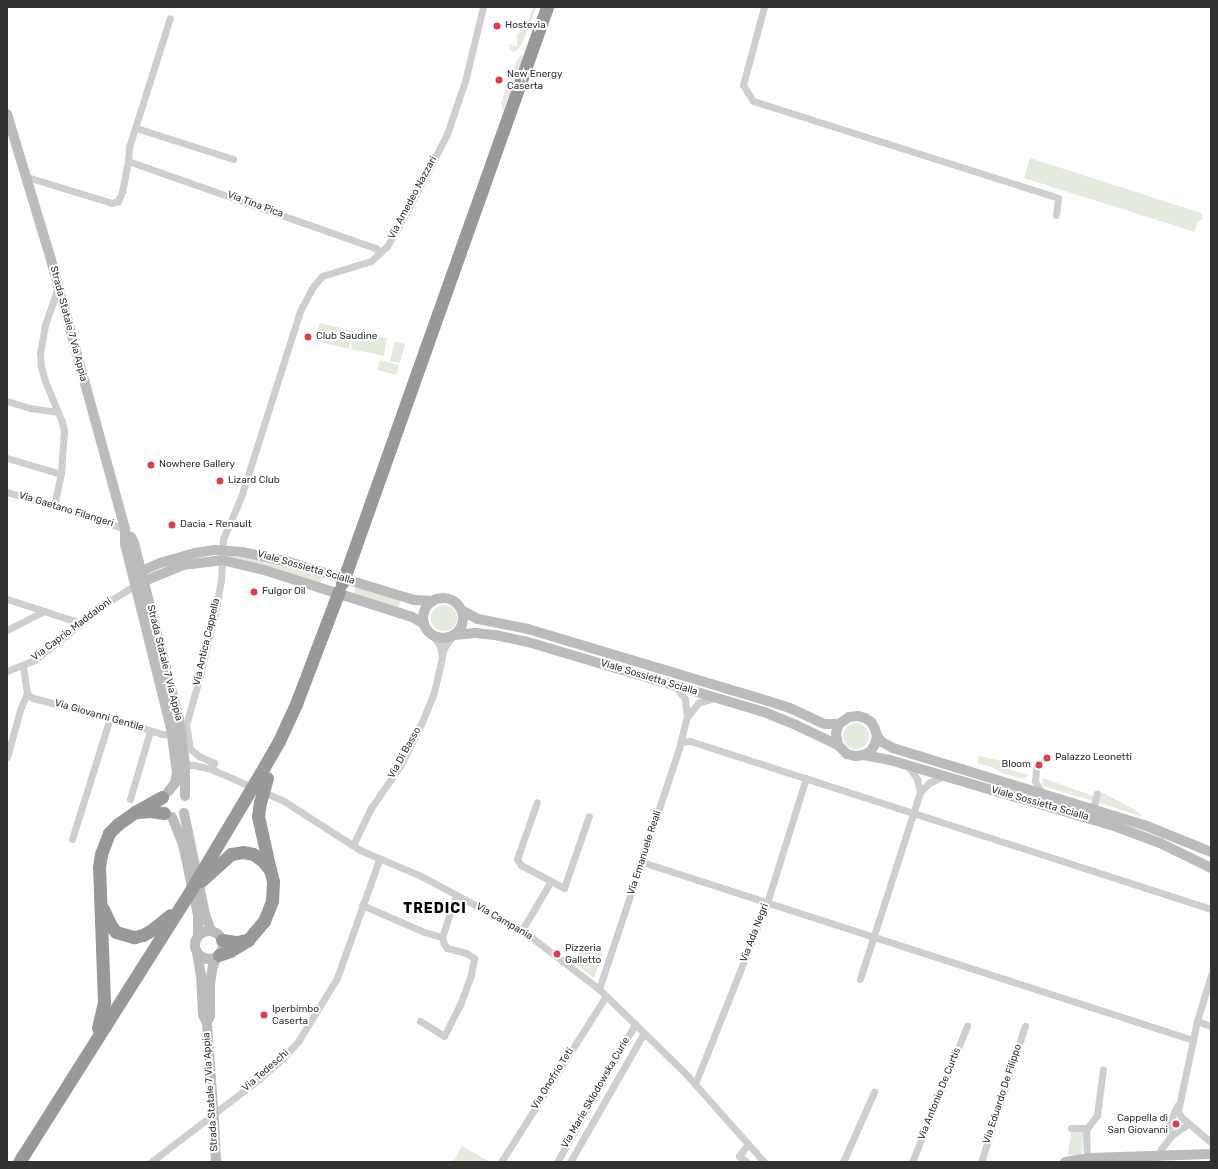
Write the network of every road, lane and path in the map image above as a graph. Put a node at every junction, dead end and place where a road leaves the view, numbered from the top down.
1 (483, 7) edge
2 (547, 7) edge
3 (764, 7) edge
4 (170, 18) dead end
5 (7, 114) edge
6 (136, 128) junction
7 (232, 159) dead end
8 (128, 161) junction
9 (27, 177) junction
10 (1056, 215) dead end
11 (381, 252) junction
12 (58, 287) junction
13 (7, 401) edge
14 (58, 412) junction
15 (7, 458) edge
16 (61, 474) junction
17 (7, 492) edge
18 (54, 506) junction
19 (125, 532) junction
20 (222, 555) junction
21 (138, 578) junction
22 (7, 599) edge
23 (433, 601) junction
24 (44, 611) junction
25 (463, 611) junction
26 (81, 623) junction
27 (424, 624) junction
28 (7, 630) edge
29 (453, 636) junction
30 (434, 637) junction
31 (442, 654) junction
32 (23, 666) junction
33 (7, 671) edge
34 (674, 686) junction
35 (27, 694) junction
36 (713, 698) junction
37 (190, 710) junction
38 (177, 712) junction
39 (687, 717) junction
40 (110, 718) junction
41 (839, 724) junction
42 (150, 731) junction
43 (172, 735) junction
44 (877, 736) junction
45 (681, 742) junction
46 (838, 745) junction
47 (864, 755) junction
48 (7, 757) edge
49 (907, 764) junction
50 (185, 765) junction
51 (211, 769) junction
52 (263, 776) junction
53 (944, 776) junction
54 (806, 778) junction
55 (1020, 787) junction
56 (920, 792) junction
57 (1042, 793) junction
58 (1097, 794) dead end
59 (165, 795) junction
60 (185, 796) junction
61 (130, 799) dead end
62 (537, 802) dead end
63 (1093, 809) junction
64 (184, 813) junction
65 (913, 813) junction
66 (130, 815) junction
67 (168, 815) junction
68 (589, 816) dead end
69 (72, 839) dead end
70 (353, 845) junction
71 (1211, 852) edge
72 (379, 860) junction
73 (642, 862) junction
74 (1211, 868) edge
75 (270, 870) junction
76 (551, 881) junction
77 (192, 888) junction
78 (456, 895) junction
79 (767, 903) junction
80 (100, 904) junction
81 (362, 905) junction
82 (179, 908) junction
83 (1211, 908) edge
84 (522, 930) junction
85 (211, 931) junction
86 (198, 936) junction
87 (442, 937) junction
88 (874, 937) junction
89 (222, 940) junction
90 (248, 940) junction
91 (197, 953) junction
92 (218, 956) junction
93 (1211, 975) edge
94 (860, 979) dead end
95 (599, 989) junction
96 (606, 996) junction
97 (420, 1021) dead end
98 (1197, 1021) junction
99 (207, 1023) junction
100 (635, 1024) junction
101 (967, 1026) dead end
102 (1026, 1026) dead end
103 (1211, 1026) edge
104 (644, 1033) junction
105 (95, 1039) junction
106 (1193, 1040) junction
107 (1103, 1069) dead end
108 (695, 1084) junction
109 (874, 1092) dead end
110 (1179, 1100) junction
111 (1188, 1124) junction
112 (1071, 1128) dead end
113 (1087, 1128) junction
114 (1170, 1137) junction
115 (1211, 1142) edge
116 (748, 1144) junction
117 (1211, 1154) edge
118 (1158, 1157) junction
119 (1087, 1159) junction
120 (19, 1162) edge
121 (151, 1162) edge
122 (216, 1162) edge
123 (501, 1162) edge
124 (557, 1162) edge
125 (570, 1162) edge
126 (747, 1162) edge
127 (764, 1162) edge
128 (843, 1162) edge
129 (912, 1162) edge
130 (980, 1162) edge
131 (1067, 1162) edge

1 - 11 street, Via Amedeo Nazzari
2 - 52 highway, bridge
3 - 10 street
4 - 6 street
5 - 9 street, Strada Statale 7 Via Appia
6 - 7 street
6 - 8 street
8 - 9 street
8 - 11 street, Via Tina Pica
9 - 12 street, Strada Statale 7 Via Appia
11 - 20 street, Via Amedeo Nazzari
12 - 14 street
12 - 19 street, Strada Statale 7 Via Appia
13 - 14 street
14 - 16 street
15 - 16 street
16 - 18 street
17 - 18 street, Via Gaetano Filangeri
18 - 19 street, Via Gaetano Filangeri
19 - 21 street, Strada Statale 7 Via Appia
20 - 21 street, Viale Sossietta Scialla
20 - 23 street, Viale Sossietta Scialla
20 - 27 street, Viale Sossietta Scialla
20 - 37 street, Via Antica Cappella
21 - 26 street, Via Caprio Maddaloni
21 - 38 street, Strada Statale 7 Via Appia
21 - 43 street, Strada Statale 7 Via Appia
22 - 24 street
23 - 25 street, Viale Sossietta Scialla
23 - 27 street
24 - 26 street
24 - 28 street
25 - 29 street
25 - 41 street, Viale Sossietta Scialla
26 - 32 street, Via Caprio Maddaloni
27 - 30 street, Viale Sossietta Scialla
29 - 30 street, Viale Sossietta Scialla
29 - 31 street, Via Di Basso
29 - 34 street, Viale Sossietta Scialla
30 - 31 street
31 - 70 street, Via Di Basso
32 - 33 street, Via Caprio Maddaloni
32 - 35 street
34 - 36 street, Viale Sossietta Scialla
34 - 39 street, Via Emanuele Reali
35 - 40 street, Via Giovanni Gentile
35 - 48 street
36 - 39 street
36 - 46 street, Viale Sossietta Scialla
37 - 38 street
37 - 51 street, Via Campania
38 - 50 street, Strada Statale 7 Via Appia
39 - 45 street, Via Emanuele Reali
40 - 42 street, Via Giovanni Gentile
40 - 69 street
41 - 44 street, Viale Sossietta Scialla
41 - 46 street
42 - 43 street, Via Giovanni Gentile
42 - 61 street
43 - 59 street, Strada Statale 7 Via Appia
44 - 47 street
44 - 55 street, Viale Sossietta Scialla
45 - 54 street
45 - 73 street, Via Emanuele Reali
46 - 47 street, Viale Sossietta Scialla
47 - 49 street, Viale Sossietta Scialla
49 - 53 street, Viale Sossietta Scialla
49 - 56 street
50 - 51 street, Via Campania
50 - 60 street, Strada Statale 7 Via Appia
51 - 70 street, Via Campania
52 - 75 highway, bridge
52 - 77 highway, bridge
53 - 56 street
53 - 74 street, Viale Sossietta Scialla
54 - 65 street
54 - 79 street, Via Ada Negri
55 - 57 street, Viale Sossietta Scialla
55 - 57 street
56 - 65 street
57 - 63 street, Viale Sossietta Scialla
58 - 63 street
59 - 60 street
59 - 66 highway
59 - 67 street, Strada Statale 7 Via Appia
60 - 64 street, Strada Statale 7 Via Appia
62 - 76 street
63 - 71 street, Viale Sossietta Scialla
64 - 67 street
64 - 85 street, Strada Statale 7 Via Appia
65 - 83 street
65 - 88 street
66 - 67 highway
66 - 80 highway
67 - 86 street, Strada Statale 7 Via Appia
68 - 76 street
70 - 72 street, Via Campania
72 - 78 street, Via Campania
72 - 81 street, Via Tedeschi
73 - 79 street
73 - 95 street, Via Emanuele Reali
75 - 77 highway, bridge
75 - 90 highway
76 - 84 street
77 - 82 highway
78 - 84 street, Via Campania
78 - 87 street
79 - 88 street
79 - 108 street, Via Ada Negri
80 - 82 highway
80 - 105 highway
81 - 87 street
81 - 121 street, Via Tedeschi
82 - 105 highway
84 - 95 street, Via Campania
85 - 86 street
85 - 89 street
86 - 91 street, Strada Statale 7 Via Appia
87 - 97 street
88 - 94 street
88 - 106 street
89 - 90 highway
89 - 92 street, Strada Statale 7 Via Appia
90 - 92 highway
91 - 92 street
91 - 99 street, Strada Statale 7 Via Appia
92 - 99 street, Strada Statale 7 Via Appia
93 - 98 street
95 - 96 street, Via Campania
96 - 100 street, Via Campania
96 - 123 street, Via Onofrio Teti
98 - 103 street
98 - 106 street
99 - 122 street, Strada Statale 7 Via Appia, bridge
100 - 104 street, Via Campania
100 - 124 street, Via Marie Sklodowska Curie
101 - 129 street, Via Antonio De Curtis
102 - 130 street, Via Eduardo De Filippo
104 - 108 street, Via Campania
104 - 125 street, Via Marie Sklodowska Curie
105 - 120 highway
106 - 110 street
107 - 113 street
108 - 116 street, Via Campania
109 - 128 street
110 - 111 street
110 - 114 street
111 - 114 street
111 - 115 street
112 - 113 street
113 - 119 street
114 - 118 street
116 - 126 street
116 - 127 street, Via Campania
117 - 118 street
118 - 119 street
119 - 131 street

